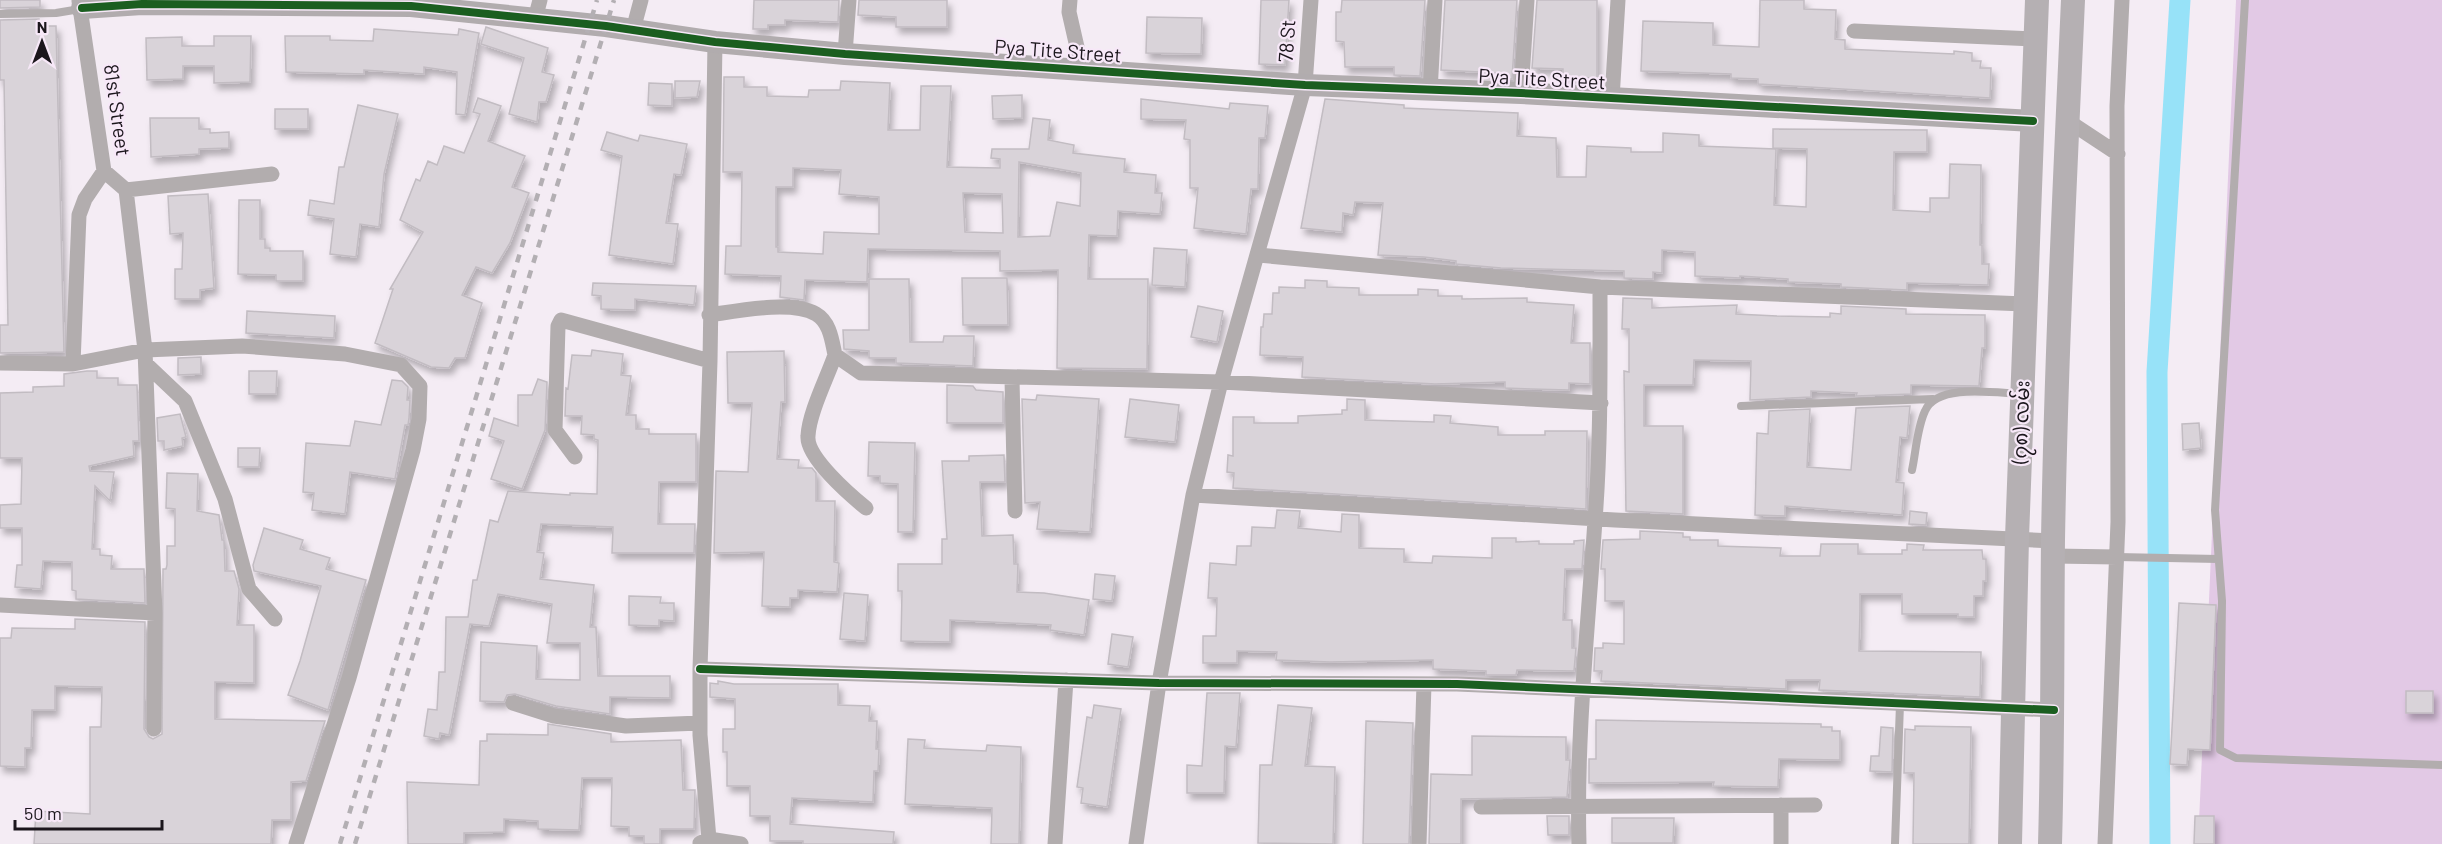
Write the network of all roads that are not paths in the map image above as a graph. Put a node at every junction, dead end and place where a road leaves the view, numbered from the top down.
1 (641, 0) edge
2 (849, 0) edge
3 (1070, 0) edge
4 (1311, 0) edge
5 (1435, 0) edge
6 (1527, 0) edge
7 (1618, 0) edge
8 (2037, 0) edge
9 (2073, 0) edge
10 (2122, 0) edge
11 (2245, 0) edge
12 (80, 4) edge
13 (537, 9) edge
14 (0, 14) edge
15 (633, 30) junction
16 (1854, 31) dead end
17 (2036, 39) junction
18 (715, 42) junction
19 (845, 54) junction
20 (1082, 69) junction
21 (1305, 85) junction
22 (1430, 92) junction
23 (1521, 93) junction
24 (1612, 99) junction
25 (2033, 121) junction
26 (2068, 121) junction
27 (2118, 154) junction
28 (104, 171) junction
29 (272, 174) dead end
30 (126, 190) junction
31 (1258, 255) junction
32 (1600, 287) junction
33 (2025, 304) junction
34 (709, 315) junction
35 (835, 355) junction
36 (146, 357) junction
37 (710, 361) junction
38 (0, 363) edge
39 (73, 364) junction
40 (1012, 379) junction
41 (1221, 382) junction
42 (2022, 394) junction
43 (1933, 399) junction
44 (1600, 403) junction
45 (1741, 406) dead end
46 (575, 457) dead end
47 (1912, 470) dead end
48 (1193, 495) junction
49 (866, 508) dead end
50 (1015, 511) dead end
51 (1595, 518) junction
52 (2017, 538) junction
53 (2053, 548) junction
54 (2117, 557) junction
55 (2218, 559) junction
56 (0, 605) edge
57 (155, 613) junction
58 (275, 619) dead end
59 (700, 669) junction
60 (1066, 680) junction
61 (1159, 683) junction
62 (1424, 684) junction
63 (1582, 691) junction
64 (513, 703) dead end
65 (1899, 704) junction
66 (2014, 710) junction
67 (2054, 711) junction
68 (700, 723) junction
69 (154, 729) dead end
70 (2442, 765) edge
71 (1781, 805) junction
72 (1815, 805) dead end
73 (1578, 806) junction
74 (1481, 807) dead end
75 (704, 842) edge
76 (296, 844) edge
77 (741, 844) edge
78 (1055, 844) edge
79 (1136, 844) edge
80 (1419, 844) edge
81 (1579, 844) edge
82 (1781, 844) edge
83 (1896, 844) edge
84 (2010, 844) edge
85 (2050, 844) edge
86 (2105, 844) edge

1 - 15 street
2 - 19 street
3 - 20 street
4 - 21 street, 78 St
5 - 22 street
6 - 23 street
7 - 24 street
8 - 17 main road, (၇၈) လမ်း
9 - 26 main road, (၇၈) လမ်း
10 - 27 street
11 - 55 lane
12 - 13 street, Pya Tite Street
12 - 14 lane
12 - 28 street, 81st Street
13 - 15 street, Pya Tite Street
15 - 18 street, Pya Tite Street
16 - 17 street
17 - 25 main road, (၇၈) လမ်း
18 - 19 street, Pya Tite Street
18 - 34 street
19 - 20 street, Pya Tite Street
20 - 21 street, Pya Tite Street
21 - 22 street, Pya Tite Street
21 - 31 street, 78 St
22 - 23 street, Pya Tite Street
23 - 24 street, Pya Tite Street
24 - 25 street, Pya Tite Street
25 - 33 main road, (၇၈) လမ်း
26 - 27 street
26 - 53 main road, (၇၈) လမ်း
27 - 54 street
28 - 30 street
28 - 39 street, 81st Street
29 - 30 street
30 - 36 street
31 - 32 street
31 - 41 street, 78 St
32 - 33 street
32 - 44 street
33 - 42 main road, (၇၈) လမ်း
34 - 35 street
34 - 37 street
35 - 40 street
35 - 49 street
36 - 39 street
36 - 57 street
36 - 58 street
36 - 76 street
37 - 46 street
37 - 59 street
38 - 39 street
40 - 41 street
40 - 50 street
41 - 44 street
41 - 48 street, 78 St
42 - 43 lane
42 - 52 main road, (၇၈) လမ်း
43 - 45 lane
43 - 47 lane
44 - 51 street
48 - 51 street
48 - 61 street, 78 St
51 - 52 street
51 - 63 street
52 - 53 street
52 - 66 main road, (၇၈) လမ်း
53 - 54 street
53 - 67 main road, (၇၈) လမ်း
54 - 55 lane
54 - 86 street
55 - 70 lane
56 - 57 street
57 - 69 street
59 - 60 street
59 - 68 street
60 - 61 street
60 - 78 street
61 - 62 street
61 - 79 street, 78 St
62 - 63 street
62 - 80 street
63 - 65 street
63 - 73 street
64 - 68 street
65 - 66 street
65 - 83 lane
66 - 67 street
66 - 84 main road, (၇၈) လမ်း
67 - 85 main road, (၇၈) လမ်း
68 - 75 street
71 - 72 street
71 - 73 street
71 - 82 street
73 - 74 street
73 - 81 street
75 - 77 street

